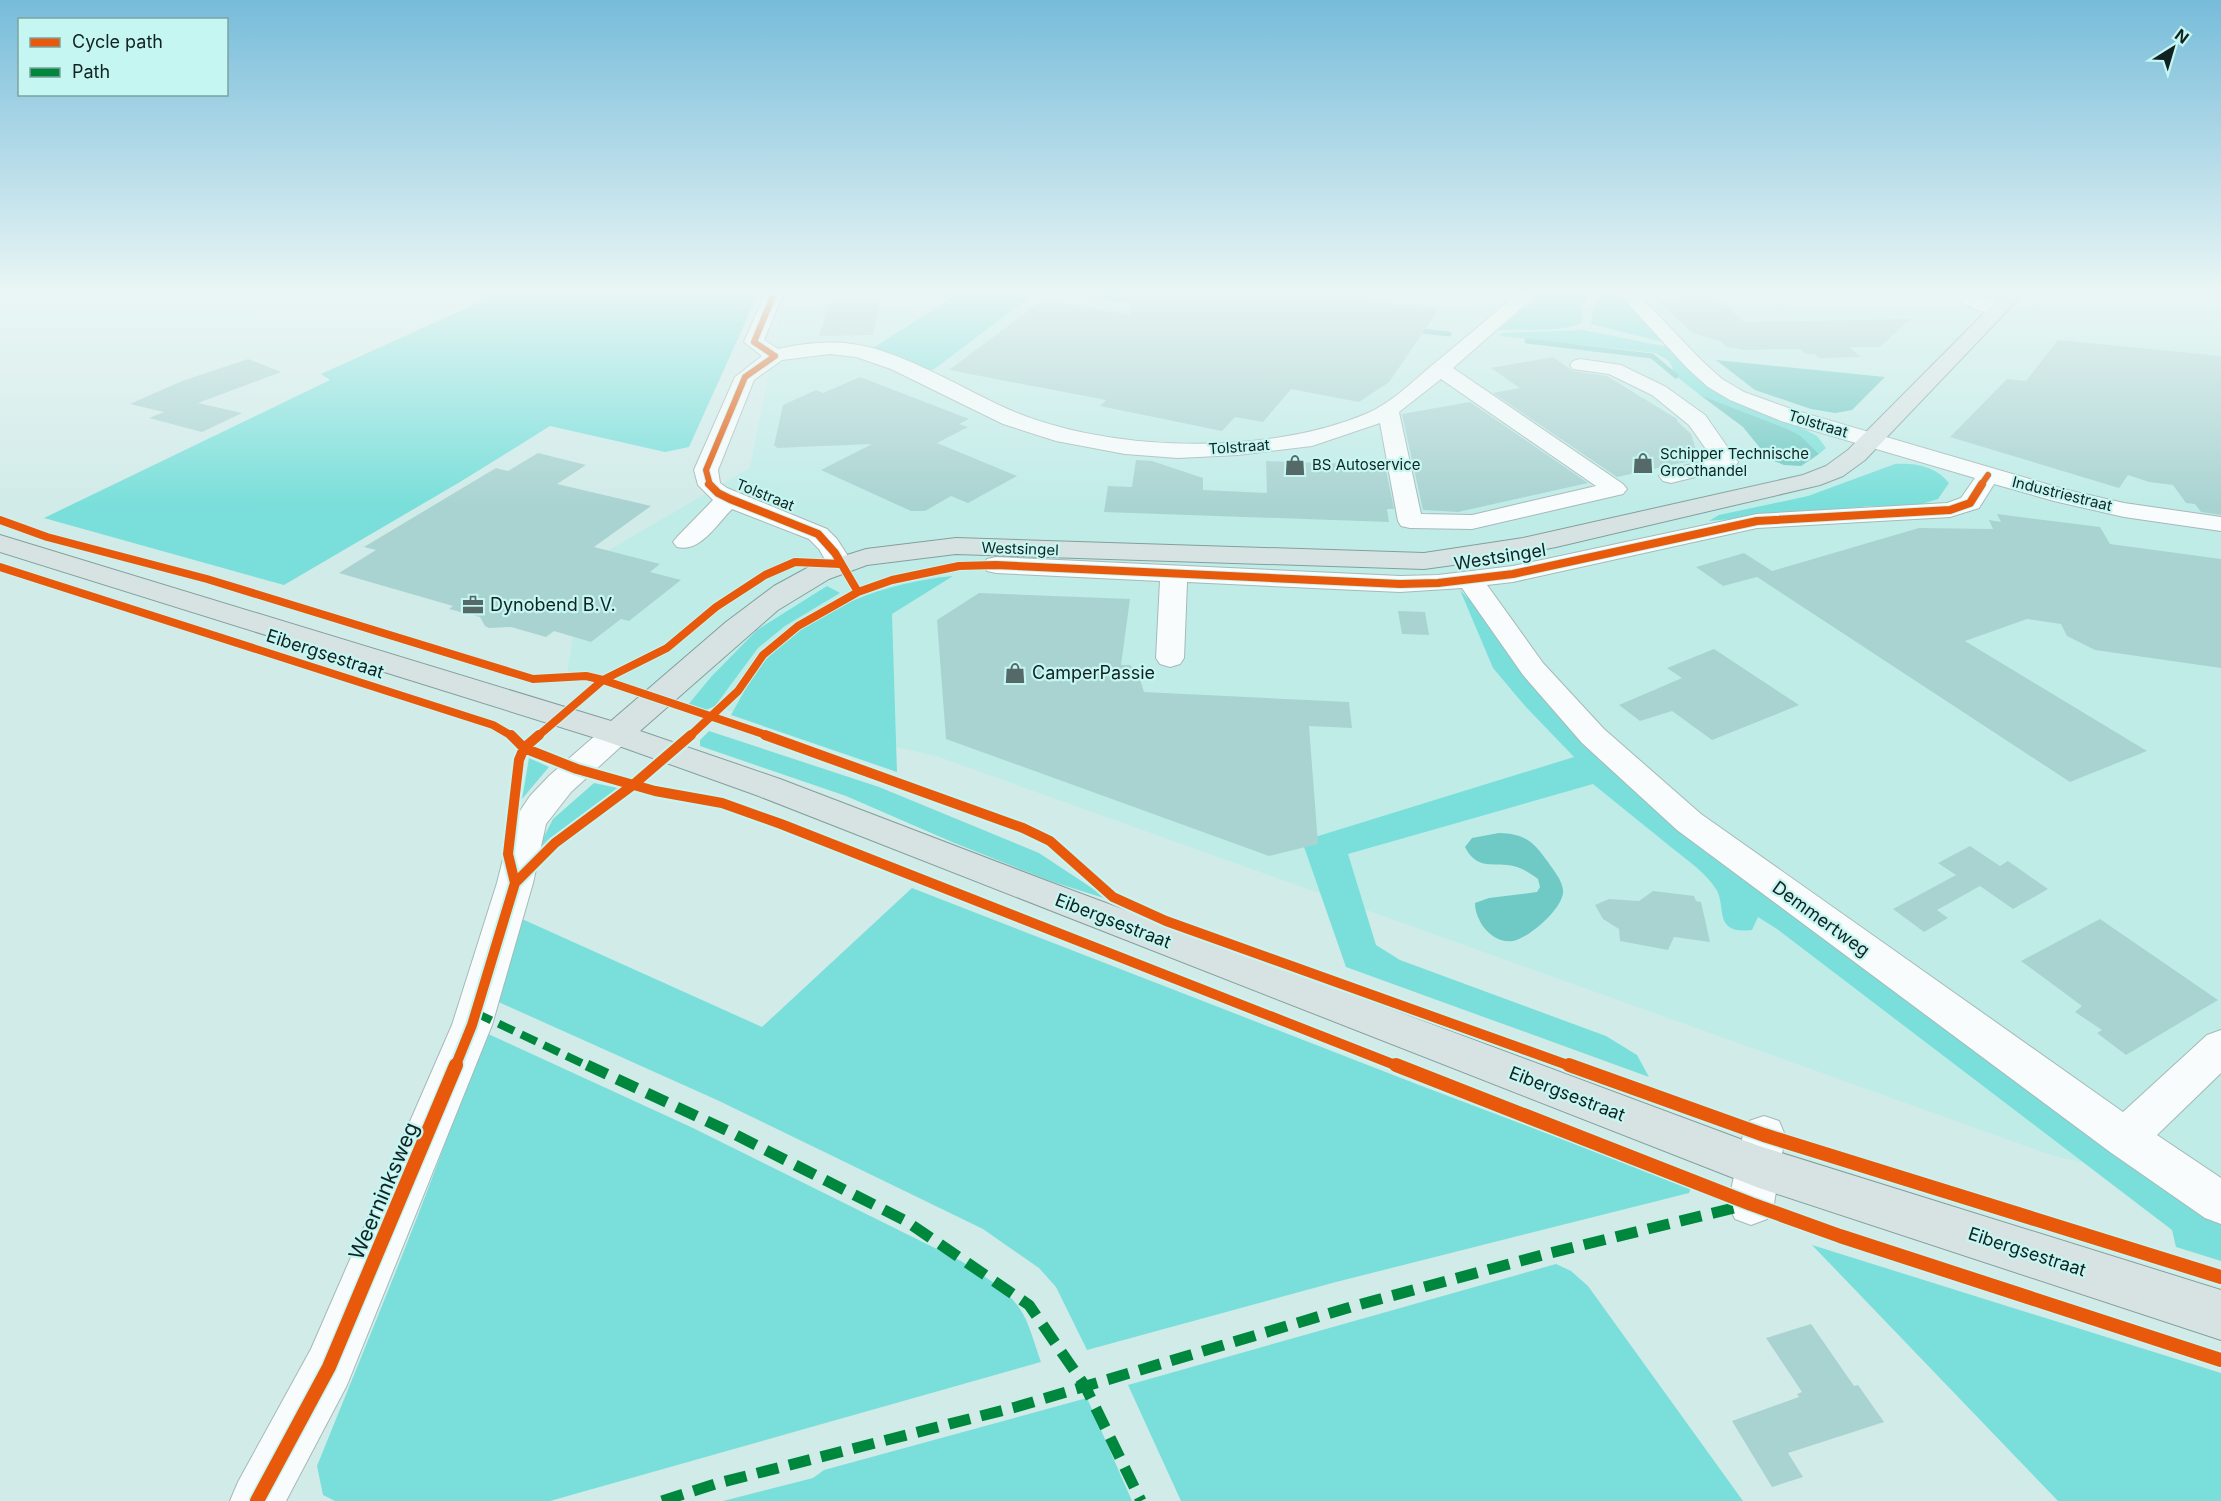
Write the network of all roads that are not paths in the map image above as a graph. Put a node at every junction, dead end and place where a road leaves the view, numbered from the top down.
1 (763, 364) edge
2 (895, 364) edge
3 (1447, 364) edge
4 (1694, 364) edge
5 (1946, 364) edge
6 (1580, 365) dead end
7 (1441, 369) junction
8 (1715, 383) junction
9 (1659, 391) junction
10 (1388, 410) junction
11 (1871, 441) junction
12 (1988, 475) junction
13 (1671, 476) dead end
14 (729, 498) junction
15 (2221, 524) edge
16 (686, 542) dead end
17 (0, 543) edge
18 (840, 564) junction
19 (996, 565) dead end
20 (1174, 573) junction
21 (1470, 580) junction
22 (1170, 658) dead end
23 (616, 734) junction
24 (2221, 1047) edge
25 (2125, 1138) junction
26 (2221, 1203) edge
27 (2221, 1314) edge
28 (257, 1501) edge

1 - 14 street, Tolstraat
2 - 10 street, Tolstraat
3 - 7 street, Tolstraat
4 - 8 street, Tolstraat
5 - 11 main road, Westsingel
6 - 9 street
7 - 10 street, Tolstraat
7 - 10 street
8 - 9 street
8 - 11 street, Tolstraat
9 - 13 street
11 - 12 street, Industriestraat
11 - 18 main road, Westsingel
12 - 15 street, Industriestraat
12 - 21 street, Westsingel
14 - 16 street, Tolstraat
14 - 18 street, Tolstraat
17 - 23 main road, Eibergsestraat
18 - 23 main road, Westsingel
19 - 20 street, Westsingel
20 - 21 street, Westsingel
20 - 22 street
21 - 25 street, Demmertweg
23 - 27 main road, Eibergsestraat
23 - 28 street, Weerninksweg
24 - 25 street
25 - 26 street, Demmertweg

